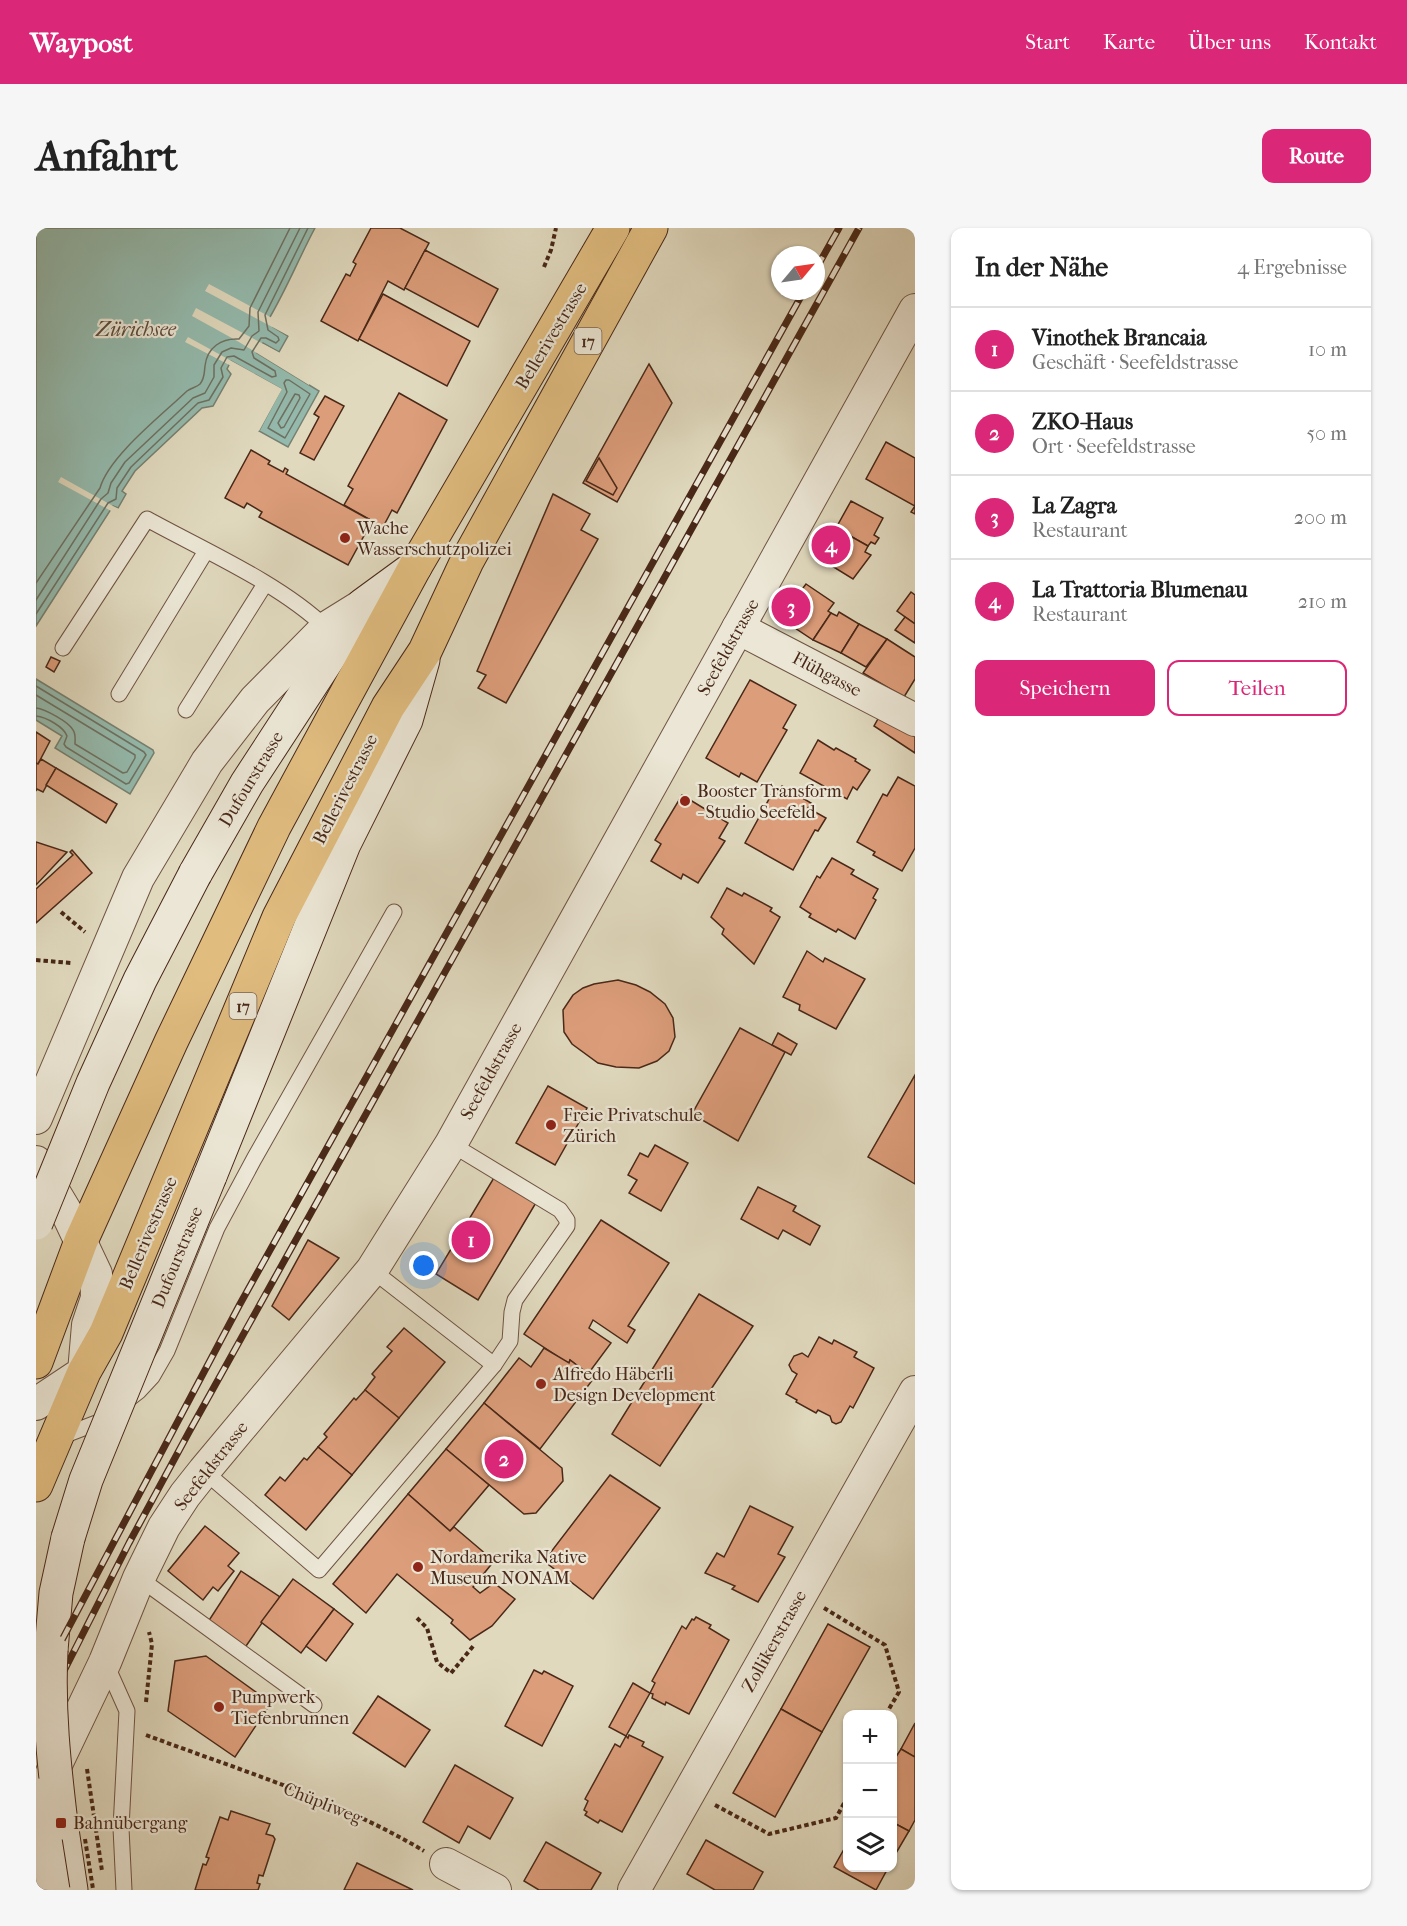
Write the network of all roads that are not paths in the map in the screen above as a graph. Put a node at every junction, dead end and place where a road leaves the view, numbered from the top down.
1 (613, 228) edge
2 (651, 228) edge
3 (915, 309) edge
4 (206, 551) junction
5 (415, 567) junction
6 (265, 584) junction
7 (363, 605) junction
8 (326, 628) junction
9 (738, 628) junction
10 (63, 648) dead end
11 (425, 651) junction
12 (119, 694) dead end
13 (186, 710) dead end
14 (915, 720) edge
15 (394, 912) dead end
16 (36, 1118) edge
17 (451, 1144) junction
18 (36, 1162) edge
19 (36, 1223) edge
20 (81, 1241) junction
21 (372, 1270) junction
22 (36, 1362) edge
23 (494, 1365) junction
24 (84, 1372) junction
25 (915, 1392) edge
26 (36, 1404) edge
27 (55, 1440) junction
28 (204, 1471) junction
29 (36, 1485) edge
30 (139, 1578) junction
31 (105, 1662) junction
32 (314, 1705) dead end
33 (36, 1781) edge
34 (36, 1808) edge
35 (446, 1864) road end
36 (636, 1889) edge
37 (53, 1890) edge
38 (71, 1890) edge
39 (124, 1890) edge
40 (495, 1890) edge

1 - 5 main road, Bellerivestrasse / 17
2 - 11 main road, Bellerivestrasse / 17
3 - 9 street, Seefeldstrasse
4 - 6 lane
4 - 10 lane
4 - 12 lane
5 - 7 main road, Bellerivestrasse
5 - 20 main road, Bellerivestrasse / 17
6 - 8 lane
6 - 13 lane
7 - 8 street, Bellerivestrasse
7 - 19 main road, Dufourstrasse, bridge
8 - 16 street, Bellerivestrasse
9 - 14 street, Flühgasse
9 - 17 street, Seefeldstrasse
11 - 24 main road, Bellerivestrasse / 17
11 - 38 main road, Dufourstrasse, bridge
15 - 27 lane
17 - 21 street, Seefeldstrasse
17 - 23 lane
18 - 20 street, Bellerivestrasse
20 - 22 main road, Bellerivestrasse / 17
20 - 24 street, Bellerivestrasse
21 - 23 lane
21 - 28 street, Seefeldstrasse
23 - 28 lane
24 - 26 street, Bellerivestrasse
24 - 27 main road, Bellerivestrasse / 17
25 - 36 street, Zollikerstrasse
27 - 29 main road, Bellerivestrasse / 17
28 - 30 street, Seefeldstrasse
30 - 31 street, Seefeldstrasse
30 - 32 lane
31 - 34 street, Seefeldstrasse
31 - 39 lane
33 - 37 main road, bridge
35 - 40 street

